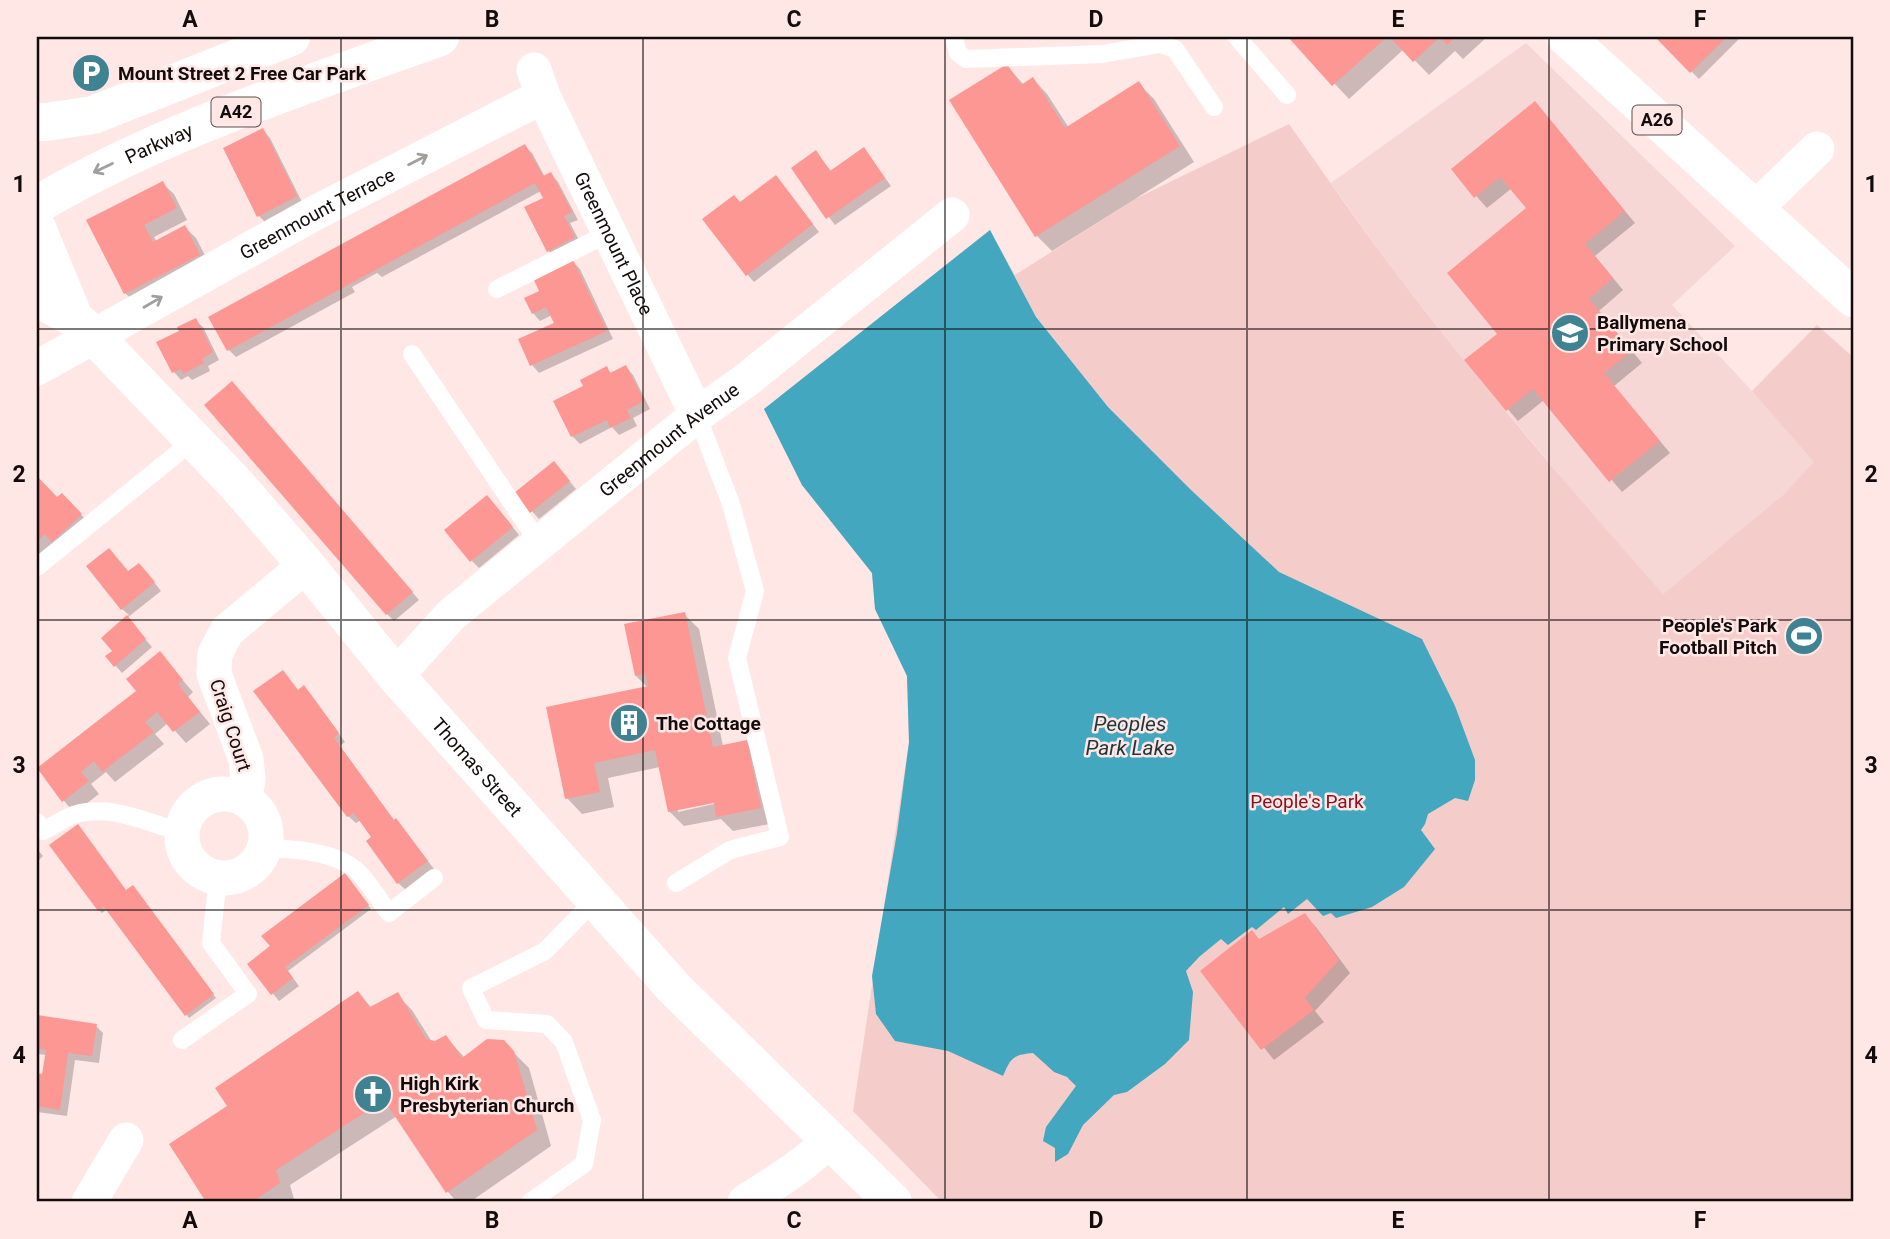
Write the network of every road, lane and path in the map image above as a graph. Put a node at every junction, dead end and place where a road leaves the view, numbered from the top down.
1 (291, 37) edge
2 (440, 37) edge
3 (954, 37) edge
4 (1237, 37) edge
5 (1566, 37) edge
6 (539, 83) joint
7 (1287, 95) dead end
8 (1214, 107) dead end
9 (37, 122) edge
10 (1817, 149) dead end
11 (37, 203) edge
12 (1752, 205) junction
13 (952, 215) dead end
14 (609, 233) junction
15 (497, 289) dead end
16 (37, 298) edge
17 (1853, 298) edge
18 (84, 327) junction
19 (412, 354) dead end
20 (37, 368) edge
21 (697, 415) junction
22 (194, 440) junction
23 (539, 544) junction
24 (306, 565) junction
25 (37, 567) edge
26 (396, 676) junction
27 (245, 799) junction
28 (37, 822) edge
29 (182, 832) junction
30 (265, 847) junction
31 (218, 877) junction
32 (434, 878) dead end
33 (676, 883) dead end
34 (596, 899) junction
35 (182, 1040) dead end
36 (126, 1140) dead end
37 (828, 1141) junction
38 (89, 1202) edge
39 (530, 1202) edge
40 (745, 1202) edge
41 (893, 1202) edge

1 - 9 street, A42
2 -> 11 street, Parkway / A42
3 - 8 lane
4 - 7 lane
5 - 12 street, A26
6 - 14 street, Greenmount Place
18 -> 6 street, Greenmount Terrace
10 - 12 street
11 - 18 street, Thomas Street
12 - 17 street, A26
13 - 21 street, Greenmount Avenue
14 - 15 lane
14 - 21 street, Greenmount Place
16 - 18 street, Thomas Street
18 - 20 street, Greenmount Terrace
18 - 22 street, Thomas Street
19 - 23 lane
21 - 23 street, Greenmount Avenue
21 - 33 lane
22 - 24 street, Thomas Street
22 - 25 lane
23 - 26 street, Greenmount Avenue
24 - 26 street, Thomas Street
24 - 27 street, Craig Court
26 - 34 street, Thomas Street
27 - 29 street, Craig Court
27 - 30 street, Craig Court
28 - 29 lane
29 - 31 street
30 - 31 street
30 - 32 lane
31 - 35 lane
34 - 37 street, Thomas Street
34 - 39 lane
36 - 38 street
37 - 40 street
37 - 41 street, Thomas Street

